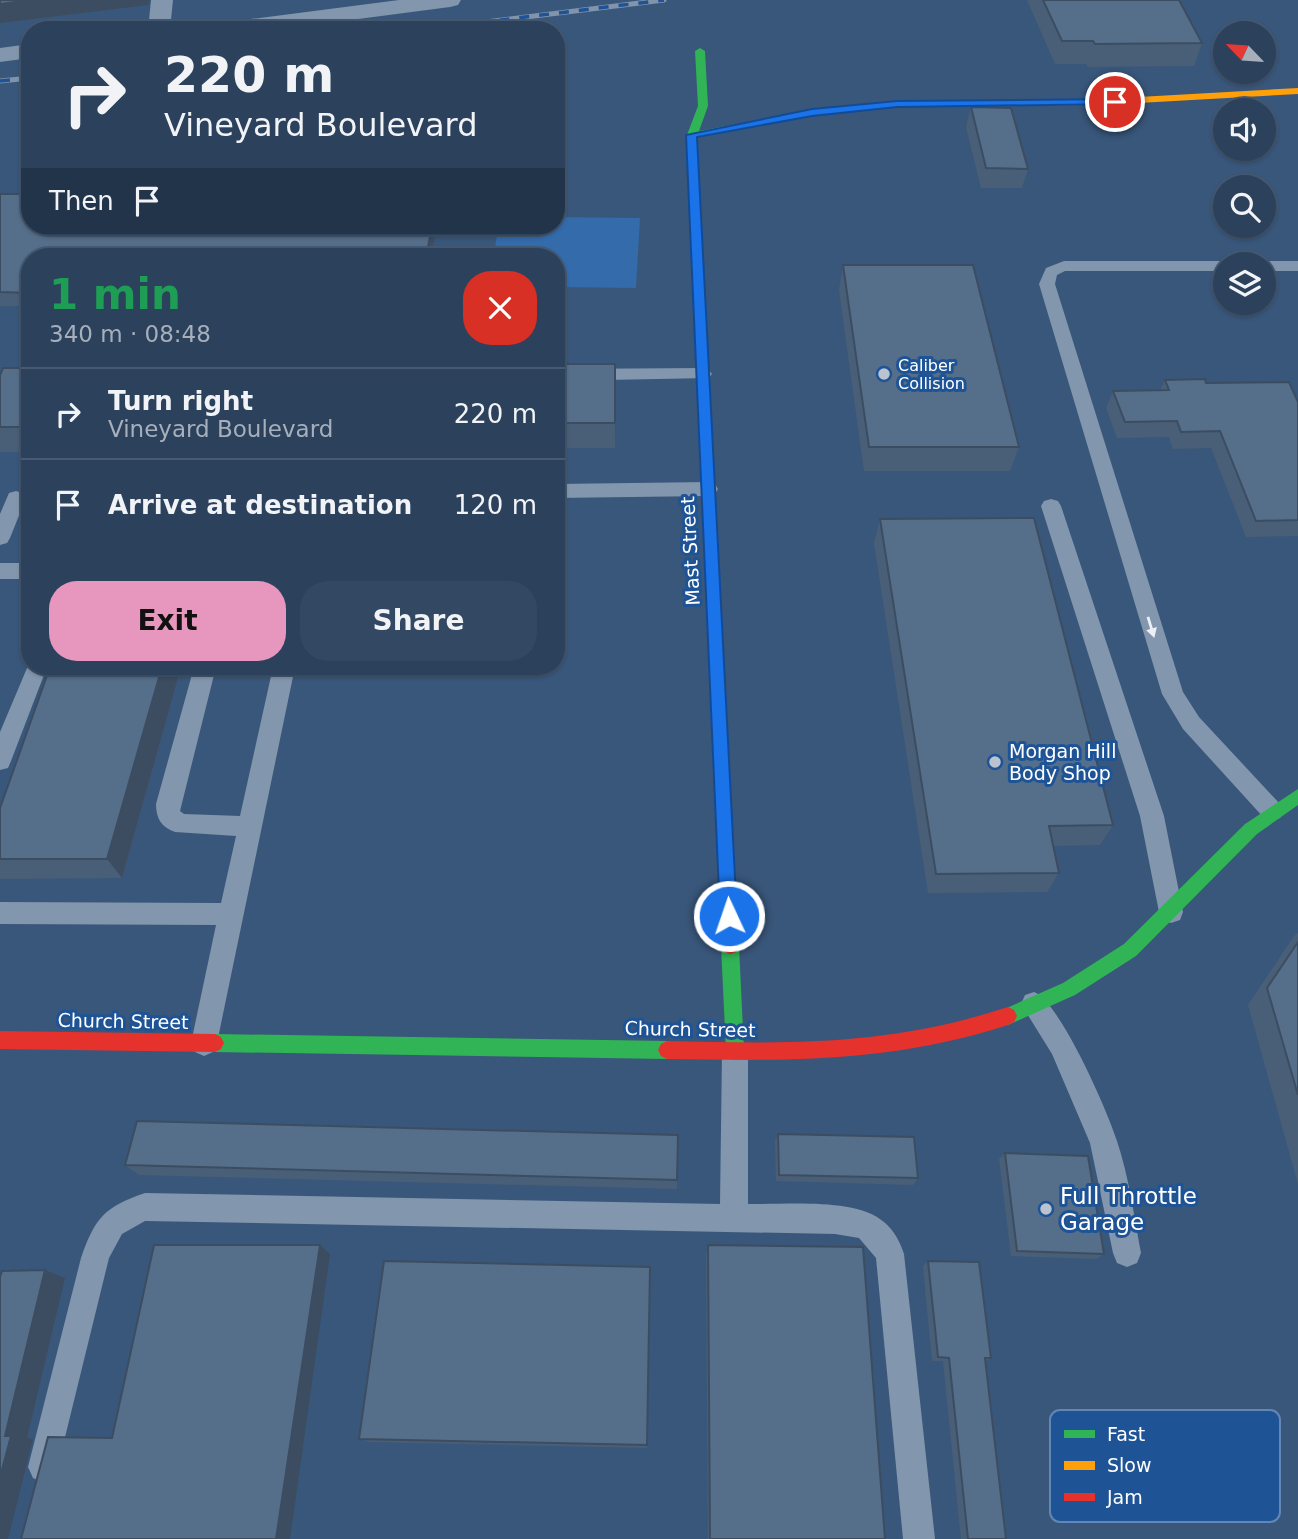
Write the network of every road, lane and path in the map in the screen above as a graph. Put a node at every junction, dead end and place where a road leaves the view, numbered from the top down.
1 (162, 0) edge
2 (450, 0) edge
3 (160, 21) edge
4 (289, 21) edge
5 (700, 51) dead end
6 (21, 52) edge
7 (0, 55) edge
8 (1298, 91) edge
9 (692, 135) junction
10 (1213, 266) edge
11 (1276, 266) edge
12 (1298, 266) edge
13 (703, 374) junction
14 (565, 375) edge
15 (708, 489) junction
16 (565, 491) edge
17 (15, 498) edge
18 (1051, 506) dead end
19 (0, 538) edge
20 (0, 571) edge
21 (21, 571) edge
22 (33, 675) edge
23 (203, 675) edge
24 (282, 675) edge
25 (0, 761) edge
26 (1298, 796) edge
27 (1272, 811) junction
28 (250, 826) junction
29 (1171, 912) junction
30 (0, 913) edge
31 (231, 914) junction
32 (1034, 1004) junction
33 (0, 1040) edge
34 (204, 1043) junction
35 (735, 1051) junction
36 (734, 1216) junction
37 (1127, 1253) dead end
38 (36, 1499) edge
39 (919, 1539) edge

1 - 3 street
2 - 4 street
5 - 9 street, Mast Street
6 - 7 street
8 - 9 street
9 - 13 street, Mast Street
10 -> 27 lane
11 - 12 lane
13 - 14 lane
13 - 15 street, Mast Street
15 - 16 lane
15 - 35 street, Mast Street
17 - 19 lane
18 - 29 lane
20 - 21 lane
22 - 25 lane
23 - 28 lane
24 - 28 lane
26 - 27 street, Church Street
27 - 29 street, Church Street
28 - 31 lane
29 - 32 street, Church Street
30 - 31 lane
31 - 34 lane
32 - 35 street, Church Street
32 - 37 lane
33 - 34 street, Church Street
34 - 35 street, Church Street
35 - 36 lane
36 - 38 lane
36 - 39 lane

